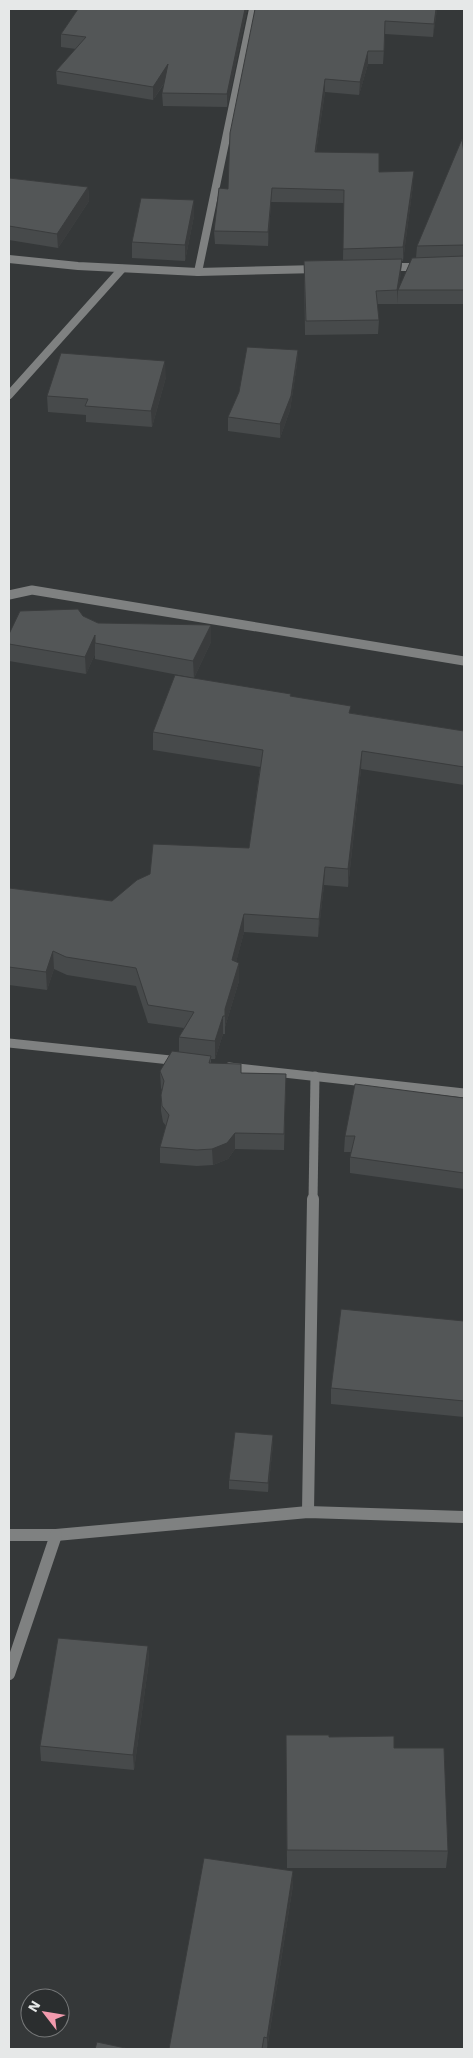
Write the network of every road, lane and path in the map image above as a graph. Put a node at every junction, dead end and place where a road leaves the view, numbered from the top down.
1 (253, 9) edge
2 (9, 259) edge
3 (425, 266) edge
4 (376, 268) edge
5 (122, 269) junction
6 (326, 269) edge
7 (198, 272) junction
8 (9, 395) edge
9 (9, 595) edge
10 (464, 661) edge
11 (9, 1043) edge
12 (186, 1062) edge
13 (216, 1065) edge
14 (315, 1076) junction
15 (464, 1093) edge
16 (308, 1512) junction
17 (464, 1517) edge
18 (9, 1535) edge
19 (56, 1535) junction
20 (9, 1674) edge

1 - 7 street
2 - 5 street
3 - 4 street
5 - 7 street
5 - 8 street
6 - 7 street
9 - 10 street
11 - 12 street
13 - 14 street
14 - 15 street
14 - 16 street
16 - 17 street
16 - 19 street
18 - 19 street
19 - 20 street

